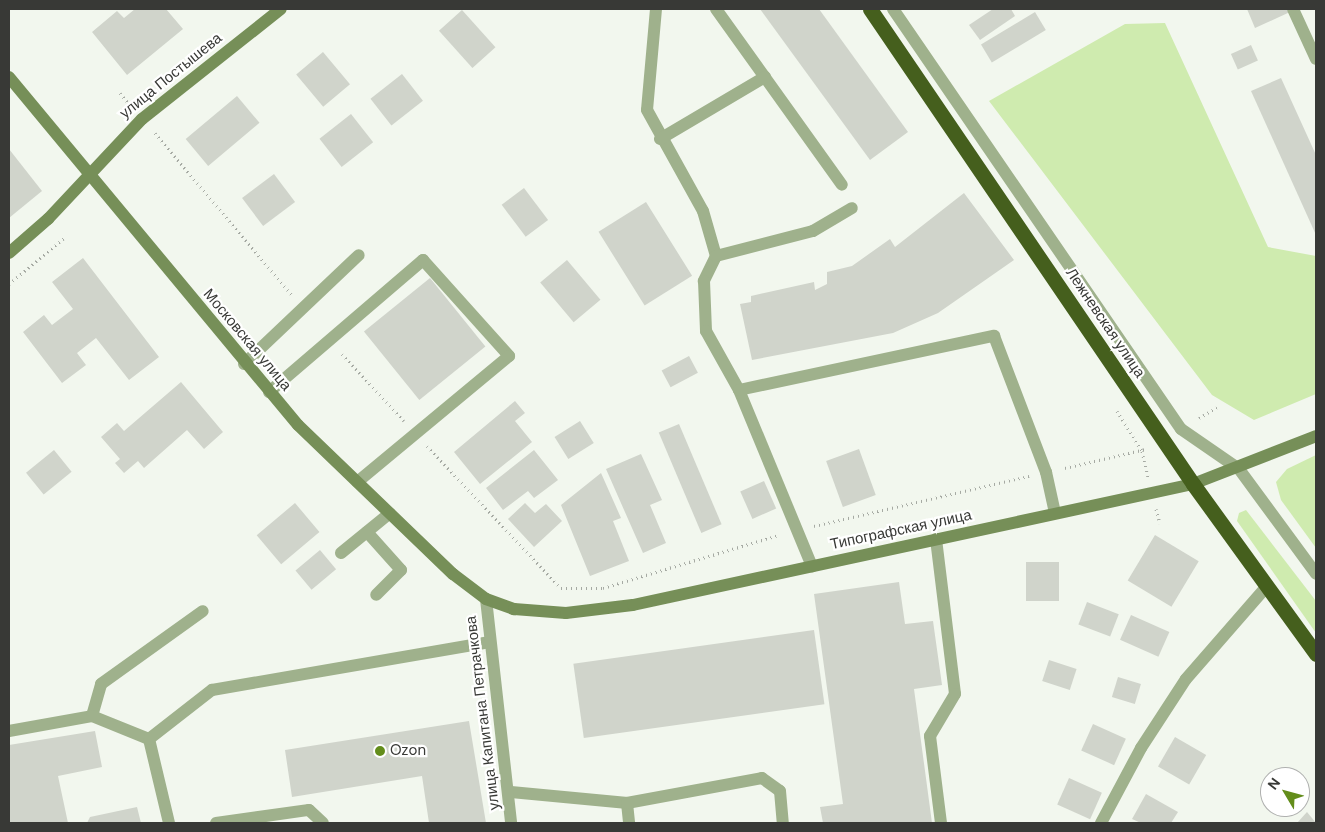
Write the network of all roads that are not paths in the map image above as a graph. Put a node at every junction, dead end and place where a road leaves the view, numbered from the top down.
1 (281, 9) edge
2 (656, 9) edge
3 (716, 9) edge
4 (870, 9) edge
5 (893, 9) edge
6 (1293, 9) edge
7 (1316, 59) edge
8 (9, 77) edge
9 (765, 77) junction
10 (660, 139) junction
11 (88, 176) junction
12 (842, 185) dead end
13 (852, 208) dead end
14 (9, 253) edge
15 (359, 255) dead end
16 (716, 256) junction
17 (244, 364) junction
18 (739, 390) junction
19 (269, 392) junction
20 (1316, 436) edge
21 (1239, 470) junction
22 (357, 482) junction
23 (1192, 484) junction
24 (1055, 513) junction
25 (390, 514) junction
26 (367, 532) junction
27 (936, 539) junction
28 (341, 553) dead end
29 (812, 566) junction
30 (1316, 574) edge
31 (1267, 586) junction
32 (376, 595) dead end
33 (486, 599) junction
34 (202, 612) dead end
35 (490, 642) junction
36 (1316, 654) edge
37 (92, 716) junction
38 (9, 731) edge
39 (149, 738) junction
40 (511, 792) junction
41 (627, 803) junction
42 (169, 823) edge
43 (216, 823) edge
44 (323, 823) edge
45 (512, 823) edge
46 (629, 823) edge
47 (783, 823) edge
48 (941, 823) edge
49 (1101, 823) edge

1 - 11 street, улица Постышева
2 - 10 street
3 - 9 street
4 - 23 highway, Лежневская улица
5 - 21 street, Лежневская улица
6 - 7 street
8 - 11 street, Московская улица
9 - 10 street
9 - 12 street
10 - 16 street
11 - 14 street, улица Постышева
11 - 17 street, Московская улица
13 - 16 street
15 - 17 street
16 - 18 street
17 - 19 street, Московская улица
18 - 24 street
18 - 29 street
19 - 22 street, Московская улица
19 - 22 street
20 - 21 street, Типографская улица
21 - 23 street, Типографская улица
21 - 30 street, Лежневская улица
22 - 25 street, Московская улица
23 - 24 street, Типографская улица
23 - 31 highway, Лежневская улица
24 - 27 street, Типографская улица
25 - 26 street
25 - 33 street, Московская улица
26 - 28 street
26 - 32 street
27 - 29 street, Типографская улица
27 - 48 street
29 - 33 street, Типографская улица
31 - 36 highway, Лежневская улица
31 - 49 street
33 - 35 street, улица Капитана Петрачкова
34 - 37 street
35 - 39 street
35 - 40 street, улица Капитана Петрачкова
37 - 38 street
37 - 39 street
39 - 42 street
40 - 41 street
40 - 45 street, улица Капитана Петрачкова
41 - 46 street
41 - 47 street
43 - 44 street

